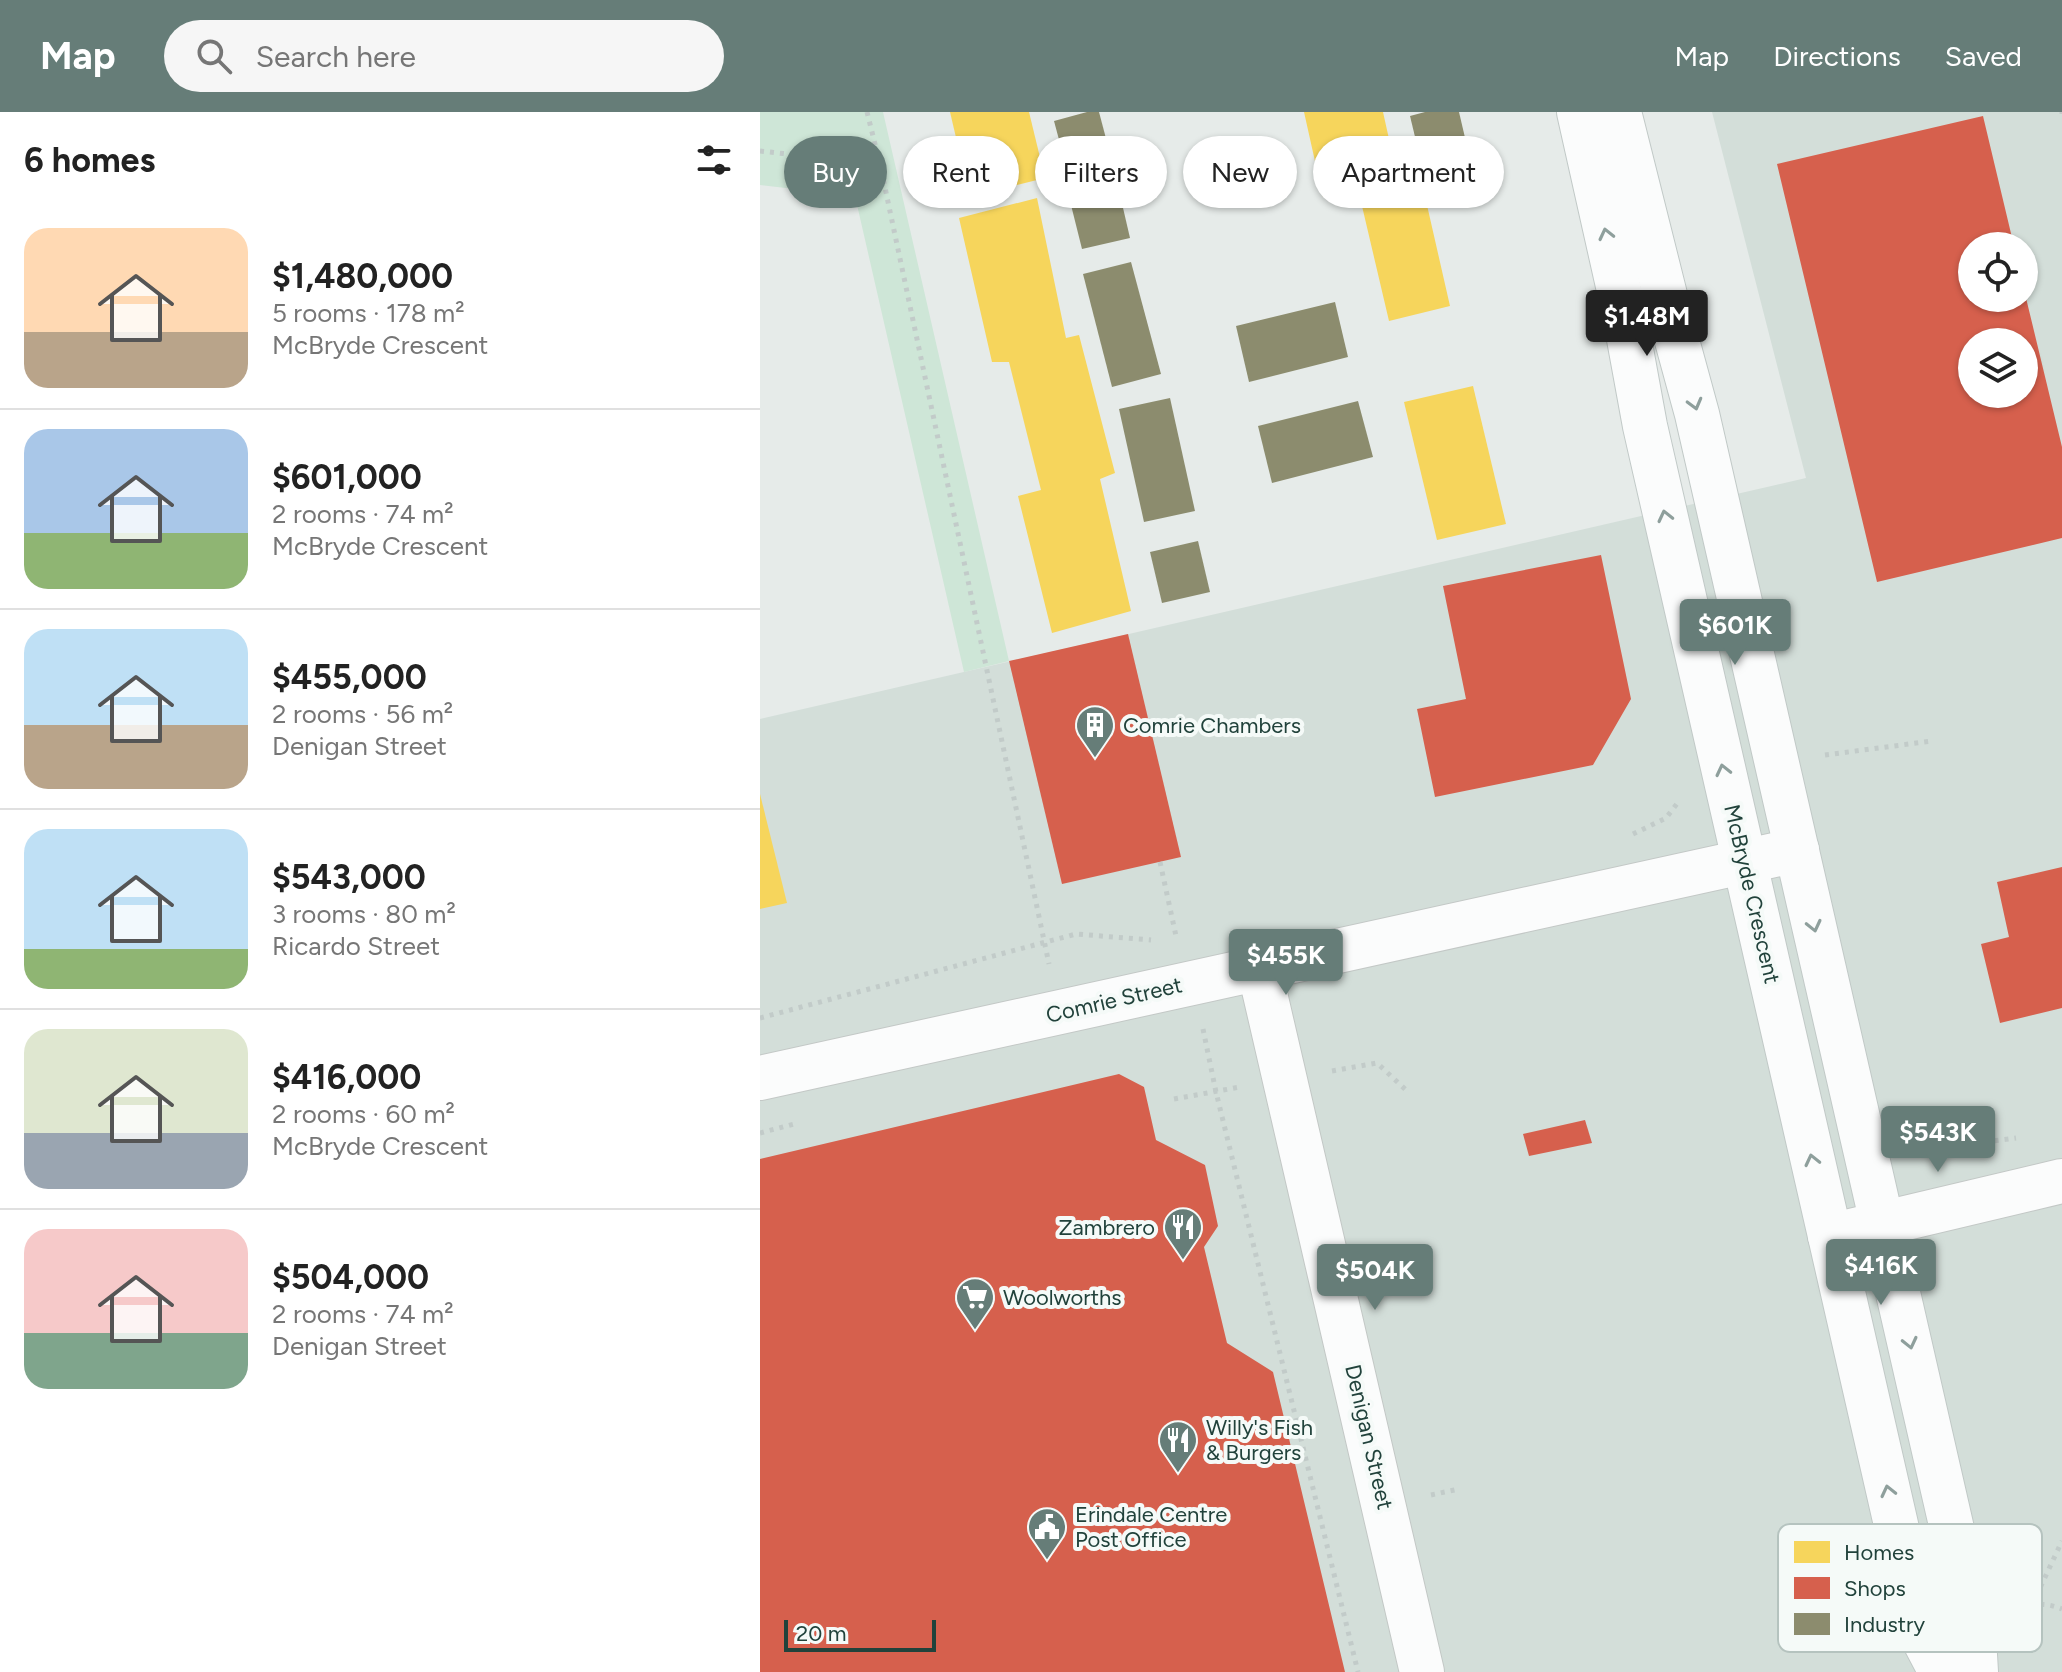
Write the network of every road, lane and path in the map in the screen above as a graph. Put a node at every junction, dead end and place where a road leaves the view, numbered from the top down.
1 (867, 112) edge
2 (1579, 112) edge
3 (1619, 112) edge
4 (873, 136) edge
5 (760, 151) edge
6 (784, 154) edge
7 (887, 197) edge
8 (1932, 741) dead end
9 (1817, 756) dead end
10 (1682, 797) dead end
11 (1627, 837) dead end
12 (1797, 850) junction
13 (1745, 861) junction
14 (1160, 862) dead end
15 (1166, 938) dead end
16 (1155, 941) dead end
17 (1044, 942) junction
18 (1259, 968) junction
19 (1061, 1012) junction
20 (760, 1018) edge
21 (1202, 1023) dead end
22 (760, 1078) edge
23 (806, 1121) dead end
24 (760, 1133) edge
25 (2019, 1138) dead end
26 (1902, 1146) dead end
27 (2062, 1181) edge
28 (1882, 1222) junction
29 (1830, 1236) junction
30 (1459, 1489) dead end
31 (1419, 1498) dead end
32 (1895, 1524) edge
33 (1951, 1524) edge
34 (2062, 1541) edge
35 (2042, 1584) edge
36 (2042, 1604) edge
37 (2062, 1609) edge
38 (1930, 1652) edge
39 (1975, 1652) edge
40 (1358, 1672) edge
41 (1422, 1672) edge
42 (1941, 1672) edge
43 (1976, 1672) edge

1 - 4 path
13 -> 2 street, McBryde Crescent
3 -> 12 street
5 - 6 path
7 - 17 path
8 - 9 path
10 - 11 path
12 - 13 street, Comrie Street
12 -> 28 street
13 - 18 street, Comrie Street
29 -> 13 street, McBryde Crescent
14 - 15 path
16 - 17 path
17 - 19 path
17 - 20 path
18 - 19 street, Comrie Street
18 - 41 street, Denigan Street
19 - 22 street, Comrie Street
21 - 40 path
23 - 24 path
25 - 26 path
27 - 28 street
28 - 29 street
28 -> 33 street
32 -> 29 street, McBryde Crescent
30 - 31 path
34 - 35 path
36 - 37 path
38 - 42 street, McBryde Crescent
39 -> 43 street

